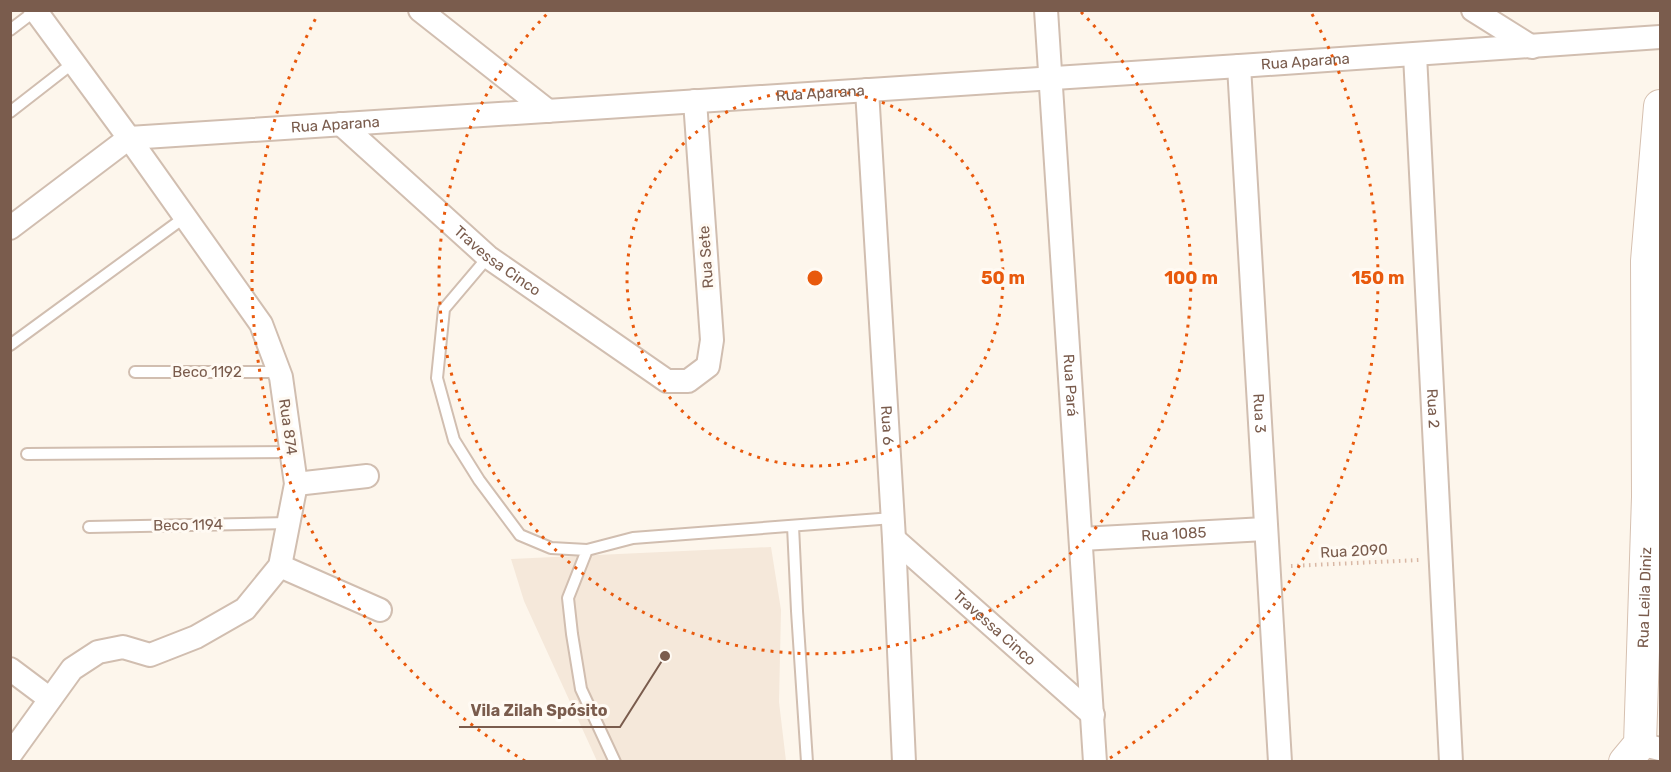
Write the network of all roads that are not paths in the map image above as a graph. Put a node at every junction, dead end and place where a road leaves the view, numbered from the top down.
1 (420, 10) edge
2 (1046, 10) edge
3 (1473, 10) edge
4 (35, 11) edge
5 (10, 30) edge
6 (1660, 37) edge
7 (1532, 47) junction
8 (1415, 55) junction
9 (73, 63) junction
10 (1239, 66) junction
11 (1051, 78) junction
12 (867, 90) junction
13 (695, 101) junction
14 (1660, 106) edge
15 (548, 111) junction
16 (10, 112) edge
17 (341, 124) junction
18 (129, 138) junction
19 (185, 217) junction
20 (10, 228) edge
21 (488, 256) junction
22 (1654, 265) edge
23 (10, 345) edge
24 (135, 372) dead end
25 (279, 372) junction
26 (667, 381) joint
27 (292, 452) junction
28 (27, 454) dead end
29 (367, 476) dead end
30 (296, 484) junction
31 (1654, 499) edge
32 (288, 523) junction
33 (793, 526) junction
34 (88, 527) dead end
35 (893, 528) junction
36 (1265, 529) junction
37 (1081, 539) junction
38 (588, 550) junction
39 (280, 566) junction
40 (380, 610) dead end
41 (10, 669) edge
42 (50, 699) junction
43 (1093, 715) junction
44 (1642, 752) edge
45 (10, 755) edge
46 (613, 760) edge
47 (807, 762) edge
48 (904, 762) edge
49 (1095, 762) edge
50 (1280, 762) edge
51 (1451, 762) edge

1 - 15 street
2 - 11 street, Rua Pará
3 - 7 street
4 - 5 lane
4 - 9 street, Rua 874
6 - 7 street, Rua Aparana
7 - 8 street, Rua Aparana
8 - 10 street, Rua Aparana
8 - 51 street, Rua 2
9 - 16 lane
9 - 18 street, Rua 874
10 - 11 street, Rua Aparana
10 - 36 street, Rua 3
11 - 12 street, Rua Aparana
11 - 37 street, Rua Pará
12 - 13 street, Rua Aparana
12 - 35 street, Rua 6
13 - 15 street, Rua Aparana
13 - 26 street, Rua Sete
14 - 22 street, Rua Leila Diniz
15 - 17 street, Rua Aparana
17 - 18 street, Rua Aparana
17 - 21 street, Travessa Cinco
18 - 19 street, Rua 874
18 - 20 street
19 - 23 lane
19 - 25 street, Rua 874
21 - 26 street, Travessa Cinco
21 - 38 lane
22 - 31 street, Rua Leila Diniz
24 - 25 lane, Beco 1192
25 - 27 street, Rua 874
27 - 28 lane
27 - 30 street, Rua 874
29 - 30 street
30 - 32 street, Rua 874
31 - 44 street, Rua Leila Diniz
32 - 34 lane, Beco 1194
32 - 39 street, Rua 874
33 - 35 lane
33 - 38 lane
33 - 47 lane
35 - 43 street, Travessa Cinco
35 - 48 street, Rua 6
36 - 37 street, Rua 1085
36 - 50 street, Rua 3
37 - 43 street, Rua Pará
38 - 46 lane
39 - 40 street
39 - 42 street, Rua 874
41 - 42 street
42 - 45 street, Rua 874
43 - 49 street, Rua Pará

